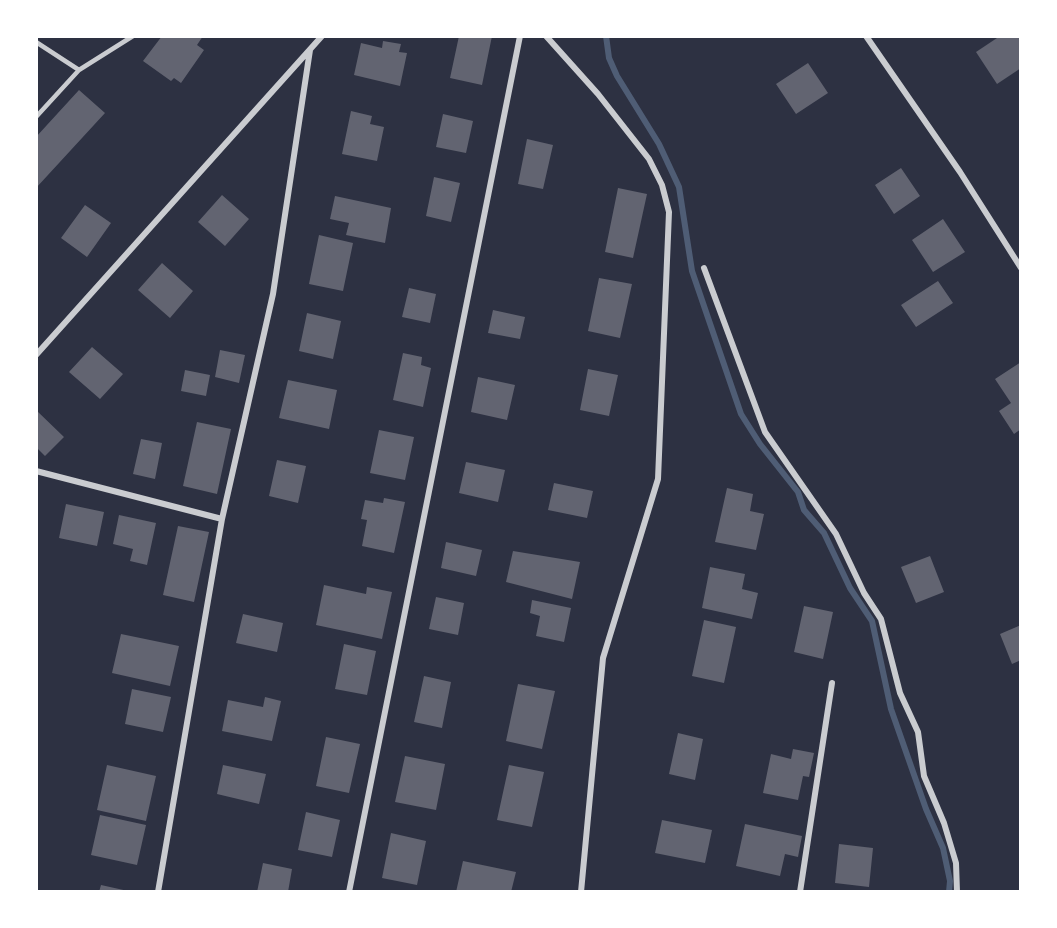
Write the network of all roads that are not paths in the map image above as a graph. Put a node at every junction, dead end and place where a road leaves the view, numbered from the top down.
1 (133, 36) edge
2 (322, 36) edge
3 (520, 36) edge
4 (546, 36) edge
5 (866, 36) edge
6 (36, 42) edge
7 (310, 50) junction
8 (80, 70) junction
9 (36, 117) edge
10 (705, 268) dead end
11 (1021, 268) edge
12 (36, 355) edge
13 (36, 471) edge
14 (222, 519) junction
15 (832, 683) dead end
16 (158, 892) edge
17 (349, 892) edge
18 (581, 892) edge
19 (800, 892) edge
20 (957, 892) edge

1 - 8 lane
2 - 7 street
3 - 17 street
4 - 18 street
5 - 11 street
6 - 8 lane
7 - 12 street
7 - 14 street
8 - 9 lane
10 - 20 street
13 - 14 street
14 - 16 street
15 - 19 street

